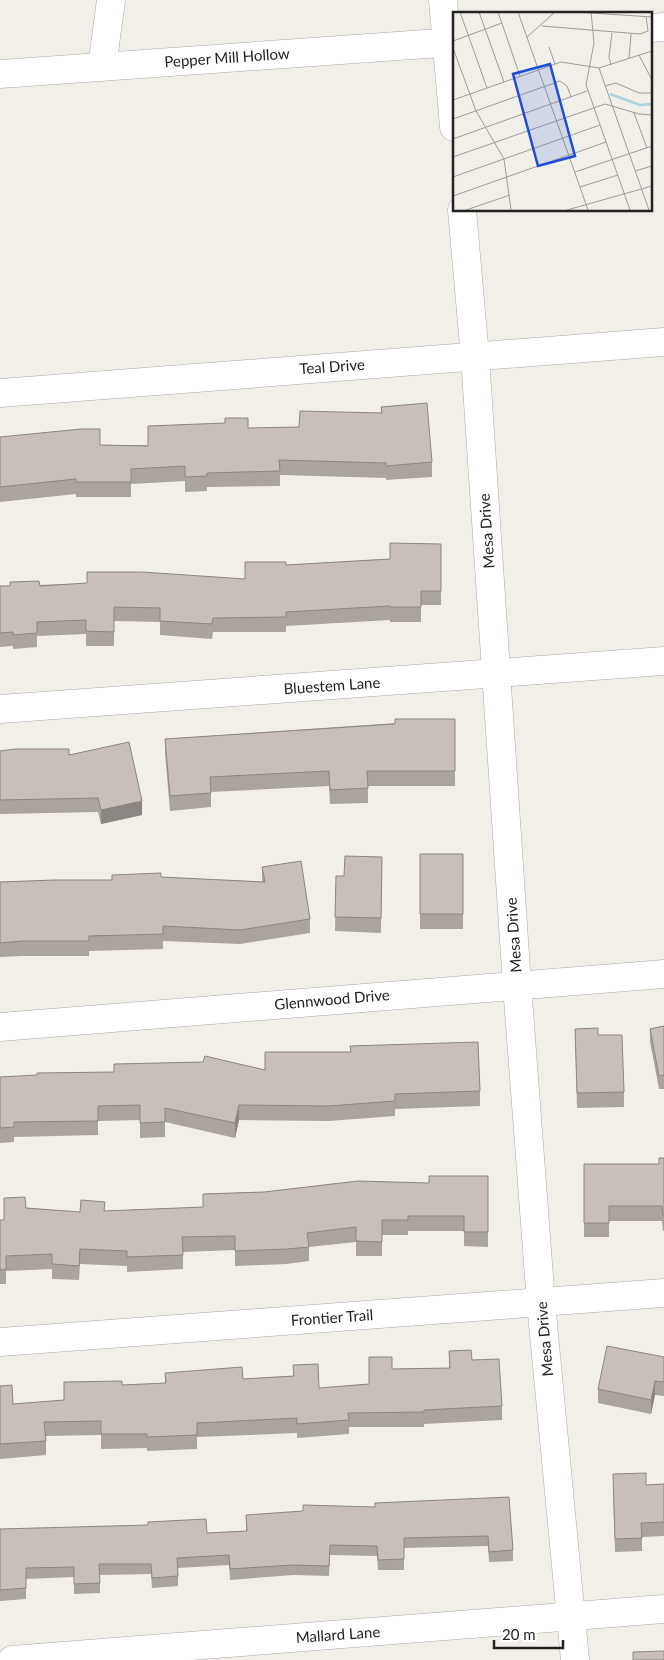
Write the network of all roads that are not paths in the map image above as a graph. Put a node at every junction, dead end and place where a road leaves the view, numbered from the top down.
1 (111, 0) edge
2 (443, 0) edge
3 (450, 42) edge
4 (102, 67) junction
5 (0, 74) edge
6 (453, 106) edge
7 (462, 211) edge
8 (664, 342) edge
9 (475, 357) junction
10 (0, 392) edge
11 (664, 662) edge
12 (496, 675) junction
13 (0, 709) edge
14 (664, 974) edge
15 (517, 985) junction
16 (0, 1027) edge
17 (664, 1293) edge
18 (542, 1303) junction
19 (0, 1342) edge
20 (664, 1609) edge
21 (572, 1616) junction
22 (12, 1660) edge
23 (575, 1660) edge

1 - 4 street
2 - 3 street
3 - 4 street, Pepper Mill Hollow
3 - 6 street
4 - 5 street, Pepper Mill Hollow
7 - 9 street, Mesa Drive
8 - 9 street, Teal Drive
9 - 10 street, Teal Drive
9 - 12 street, Mesa Drive
11 - 12 street, Bluestem Lane
12 - 13 street, Bluestem Lane
12 - 15 street, Mesa Drive
14 - 15 street, Glennwood Drive
15 - 16 street, Glennwood Drive
15 - 18 street, Mesa Drive
17 - 18 street, Frontier Trail
18 - 19 street, Frontier Trail
18 - 21 street, Mesa Drive
20 - 21 street, Mallard Lane
21 - 22 street, Mallard Lane
21 - 23 street, Mesa Drive

